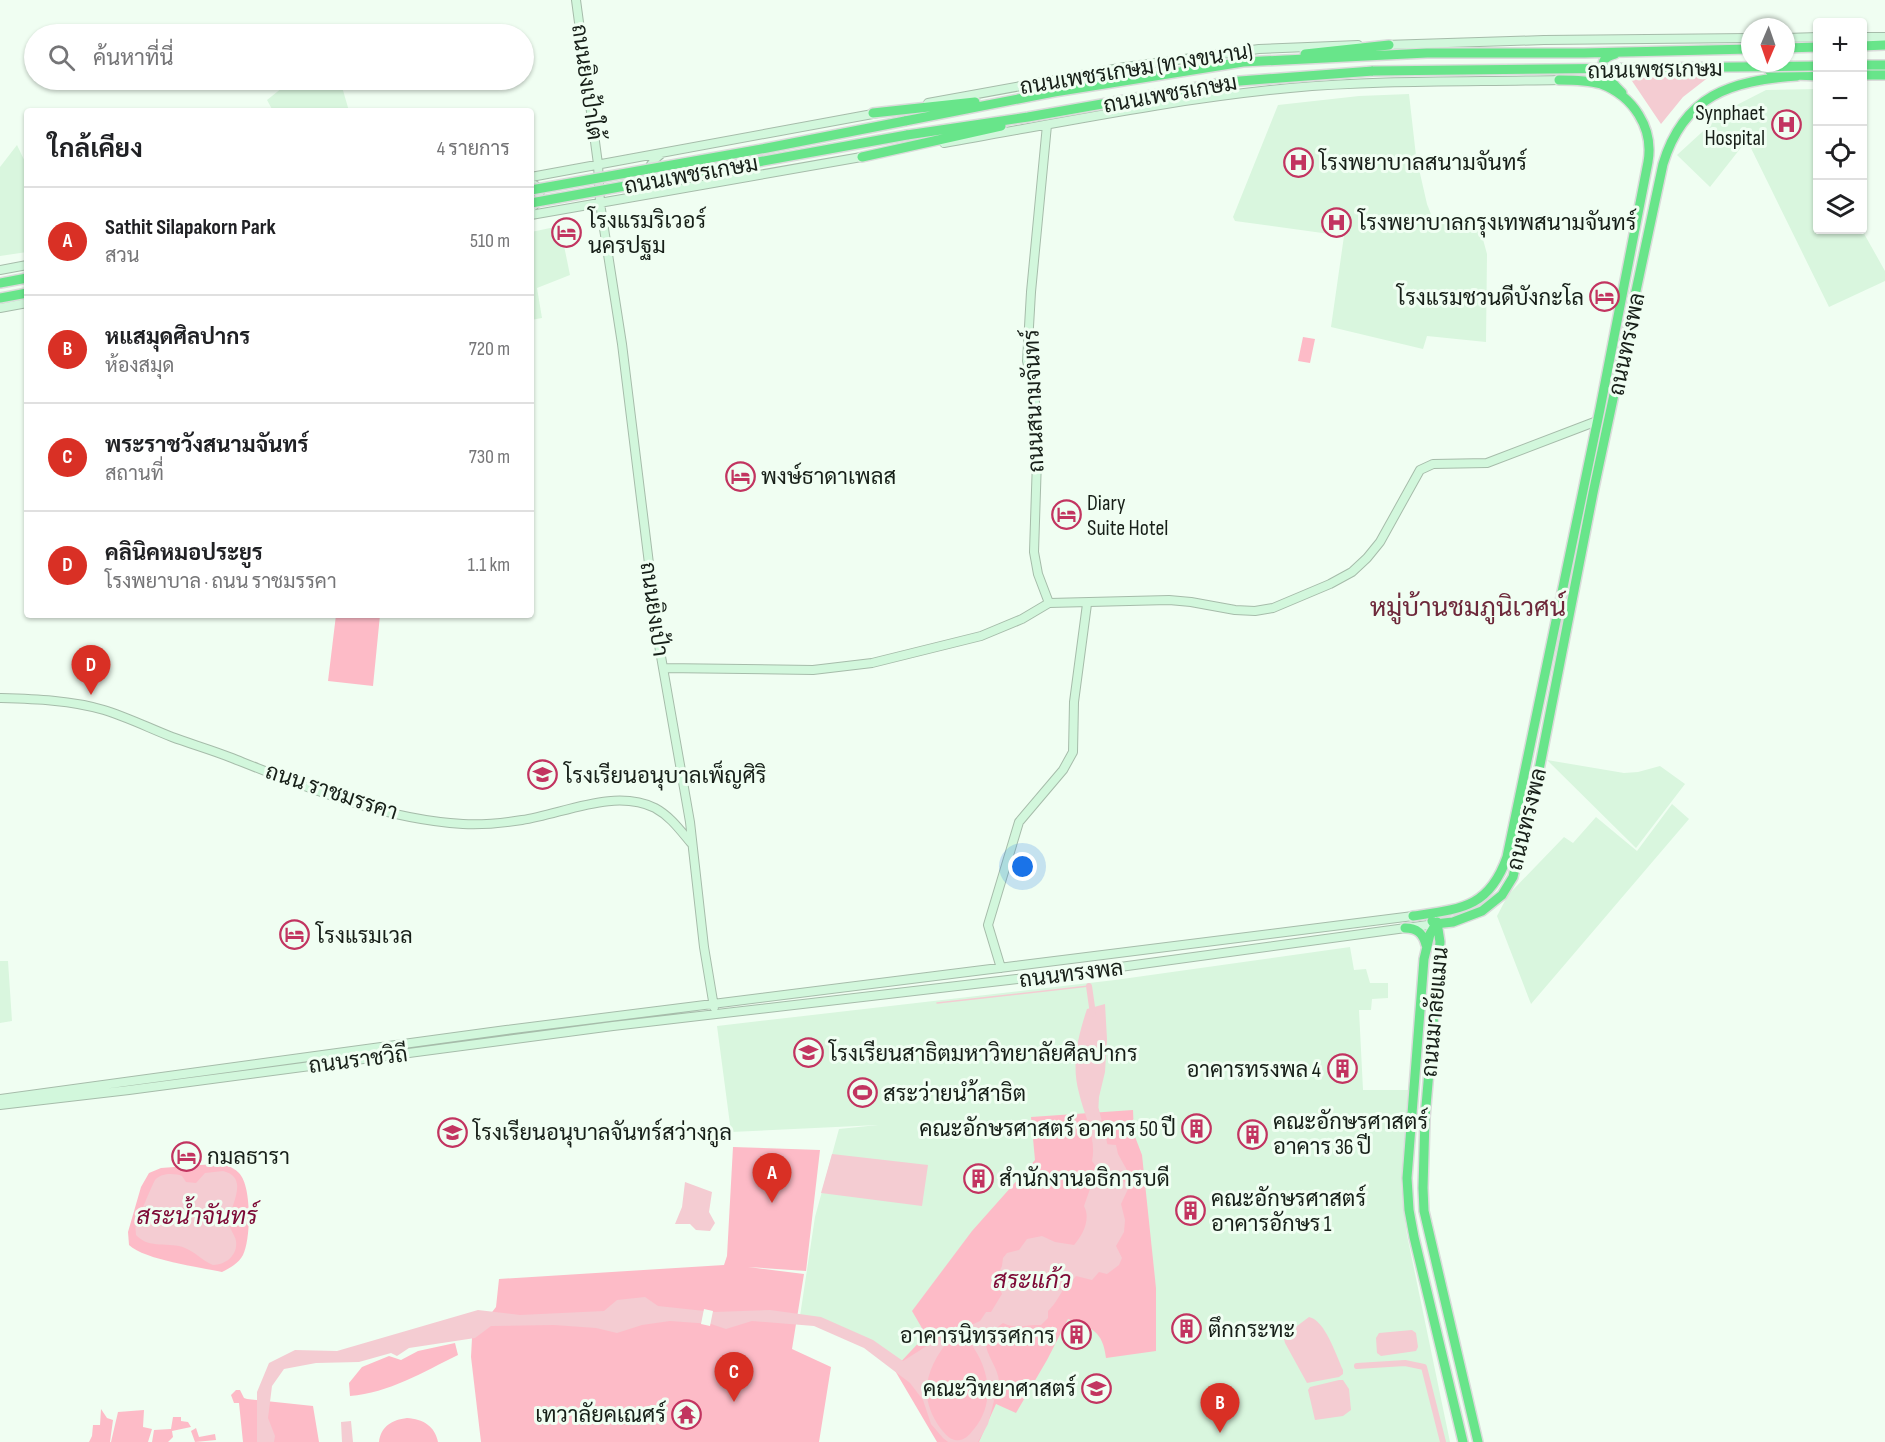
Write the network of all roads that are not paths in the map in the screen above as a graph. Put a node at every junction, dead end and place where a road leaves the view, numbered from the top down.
1 (576, 0) edge
2 (1813, 37) edge
3 (1867, 37) edge
4 (1885, 37) edge
5 (1741, 38) edge
6 (1795, 38) edge
7 (1389, 45) junction
8 (1885, 45) edge
9 (1867, 46) edge
10 (1813, 47) edge
11 (1795, 48) edge
12 (1741, 50) edge
13 (1637, 52) junction
14 (1560, 53) junction
15 (1243, 62) junction
16 (1867, 65) edge
17 (1885, 65) edge
18 (1813, 66) edge
19 (1756, 72) edge
20 (1771, 72) edge
21 (1867, 75) edge
22 (1885, 75) edge
23 (1798, 76) junction
24 (1813, 76) edge
25 (1559, 80) junction
26 (1730, 87) junction
27 (1038, 95) junction
28 (1636, 111) junction
29 (1059, 112) junction
30 (873, 113) junction
31 (1047, 125) junction
32 (665, 151) junction
33 (862, 157) junction
34 (598, 164) junction
35 (534, 176) edge
36 (534, 185) edge
37 (680, 188) junction
38 (534, 189) edge
39 (534, 203) edge
40 (600, 203) junction
41 (534, 204) edge
42 (534, 214) edge
43 (24, 266) edge
44 (0, 270) edge
45 (24, 279) edge
46 (0, 283) edge
47 (24, 294) edge
48 (0, 298) edge
49 (1621, 302) junction
50 (24, 304) edge
51 (1634, 304) junction
52 (0, 308) edge
53 (1597, 421) junction
54 (1049, 603) junction
55 (1087, 604) junction
56 (663, 668) junction
57 (0, 698) edge
58 (692, 844) junction
59 (1451, 911) junction
60 (1413, 916) junction
61 (1453, 922) junction
62 (1435, 924) junction
63 (1405, 928) junction
64 (1440, 942) junction
65 (1426, 945) junction
66 (998, 969) junction
67 (997, 982) junction
68 (713, 1004) junction
69 (716, 1014) junction
70 (341, 1057) junction
71 (0, 1099) edge
72 (0, 1105) edge
73 (1462, 1442) edge
74 (1478, 1442) edge

1 - 34 main road, ถนนยิงเป้าใต้
2 - 6 main road
3 - 4 main road
5 - 7 main road, ถนนเพชรเกษม (ทางขนาน)
7 - 15 highway
7 - 30 main road, ถนนเพชรเกษม (ทางขนาน)
8 - 9 highway
10 - 11 highway
12 - 13 highway, ถนนเพชรเกษม
13 - 14 highway, ถนนเพชรเกษม
13 - 28 highway
14 - 15 highway, ถนนเพชรเกษม
14 - 25 highway
15 - 27 highway, ถนนเพชรเกษม
16 - 17 highway
18 - 29 highway, ถนนเพชรเกษม, bridge
19 - 26 highway
20 - 23 highway
21 - 22 highway
23 - 24 highway, ถนนทรงพล
23 - 26 highway, ถนนทรงพล
25 - 28 highway, ถนนทรงพล
25 - 31 main road, ถนนเพชรเกษม (ทางขนาน)
26 - 51 highway, ถนนทรงพล
27 - 30 highway
27 - 38 highway, ถนนเพชรเกษม, bridge
28 - 49 highway, ถนนทรงพล
29 - 33 highway
29 - 41 highway, ถนนเพชรเกษม, bridge
30 - 32 main road, ถนนเพชรเกษม (ทางขนาน)
31 - 33 main road, ถนนเพชรเกษม (ทางขนาน)
31 - 54 main road, ถนนสนามจันทร์
32 - 34 main road, ถนนเพชรเกษม (ทางขนาน)
32 - 37 main road
33 - 37 main road, ถนนเพชรเกษม (ทางขนาน)
34 - 35 main road, ถนนเพชรเกษม (ทางขนาน)
34 - 40 main road, ถนนยิงเป้าใต้
36 - 39 main road
37 - 40 main road, ถนนเพชรเกษม (ทางขนาน)
40 - 42 main road, ถนนเพชรเกษม (ทางขนาน)
40 - 56 main road, ถนนยิงเป้า
43 - 44 main road
45 - 46 highway
47 - 48 highway
49 - 51 highway
49 - 53 highway, ถนนทรงพล
50 - 52 main road
51 - 61 highway, ถนนทรงพล
53 - 55 main road
53 - 59 highway, ถนนทรงพล
54 - 55 main road
54 - 56 main road
55 - 66 main road
56 - 58 main road, ถนนยิงเป้า
57 - 58 main road, ถนน ราชมรรคา
58 - 68 main road, ถนนยิงเป้า
59 - 60 highway, ถนนทรงพล
59 - 62 highway
60 - 62 highway
60 - 66 main road, ถนนทรงพล
61 - 62 highway, ถนนทรงพล
61 - 64 highway
62 - 63 main road, ถนนทรงพล
62 - 64 highway, ถนนมาลัยแมน
62 - 65 highway, ถนนมาลัยแมน
63 - 65 highway
63 - 67 main road, ถนนทรงพล
64 - 74 highway, ถนนมาลัยแมน
65 - 73 highway, ถนนมาลัยแมน
66 - 67 main road
66 - 68 main road, ถนนทรงพล
67 - 69 main road, ถนนทรงพล
68 - 69 main road, ถนนยิงเป้า
68 - 70 main road, ถนนราชวิถี
69 - 70 main road, ถนนราชวิถี
70 - 71 main road, ถนนราชวิถี
70 - 72 main road, ถนนราชวิถี

